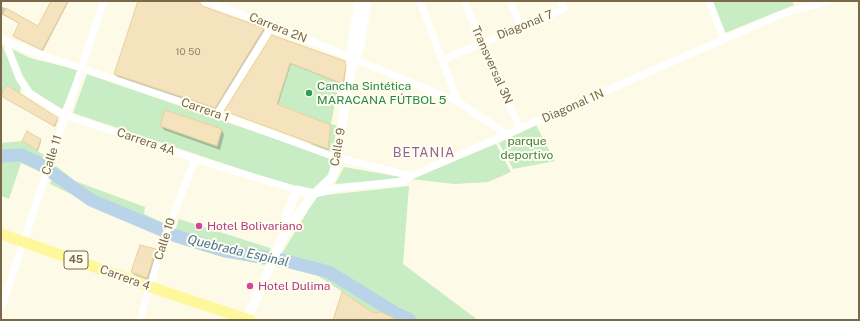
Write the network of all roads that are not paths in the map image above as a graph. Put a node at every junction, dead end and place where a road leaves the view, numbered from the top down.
1 (104, 1) edge
2 (204, 1) edge
3 (359, 1) edge
4 (367, 1) edge
5 (420, 1) edge
6 (464, 1) edge
7 (510, 1) edge
8 (560, 1) edge
9 (709, 1) edge
10 (828, 1) edge
11 (272, 25) junction
12 (521, 27) junction
13 (1, 39) edge
14 (724, 39) junction
15 (481, 42) junction
16 (8, 49) dead end
17 (442, 60) junction
18 (352, 61) junction
19 (82, 68) junction
20 (458, 102) junction
21 (218, 114) junction
22 (65, 115) junction
23 (520, 129) junction
24 (508, 135) junction
25 (337, 157) junction
26 (195, 159) junction
27 (411, 176) junction
28 (297, 190) junction
29 (314, 194) junction
30 (1, 234) edge
31 (284, 234) junction
32 (25, 242) junction
33 (150, 286) junction
34 (1, 308) edge
35 (140, 320) edge
36 (246, 320) edge

1 - 19 street, Calle 11
2 - 11 street, Carrera 2N
3 - 18 street, Calle 9
4 - 18 street, Calle 9
5 - 17 street
6 - 15 street, Transversal 3N
7 - 12 street
8 - 12 street, Diagonal 7
9 - 14 street
10 - 14 street, Diagonal 1N
11 - 18 street, Carrera 2N
11 - 21 street
12 - 15 street, Diagonal 7
13 - 19 street, Carrera 1
14 - 23 street, Diagonal 1N
15 - 17 street, Diagonal 7
15 - 23 street, Transversal 3N
16 - 22 street, Carrera 4A
17 - 20 street
18 - 20 street, Carrera 2N
18 - 25 street, Calle 9
19 - 21 street, Carrera 1
19 - 22 street, Calle 11
20 - 24 street, Carrera 2N
21 - 25 street, Carrera 1
22 - 26 street, Carrera 4A
22 - 32 street, Calle 11
23 - 24 street, Diagonal 1N
24 - 27 street, Diagonal 1N
25 - 27 street, Carrera 1
25 - 29 street, Calle 9
26 - 28 street, Carrera 4A
26 - 33 street, Calle 10
27 - 29 street, Diagonal 1N
28 - 29 street, Carrera 4A
28 - 31 street, Calle 9
29 - 31 street, Calle 9
30 - 32 main road, Carrera 4 / 45
31 - 36 street, Calle 9
32 - 33 main road, Carrera 4 / 45
32 - 34 street, Calle 11
33 - 35 street, Calle 10
33 - 36 main road, Carrera 4 / 45

